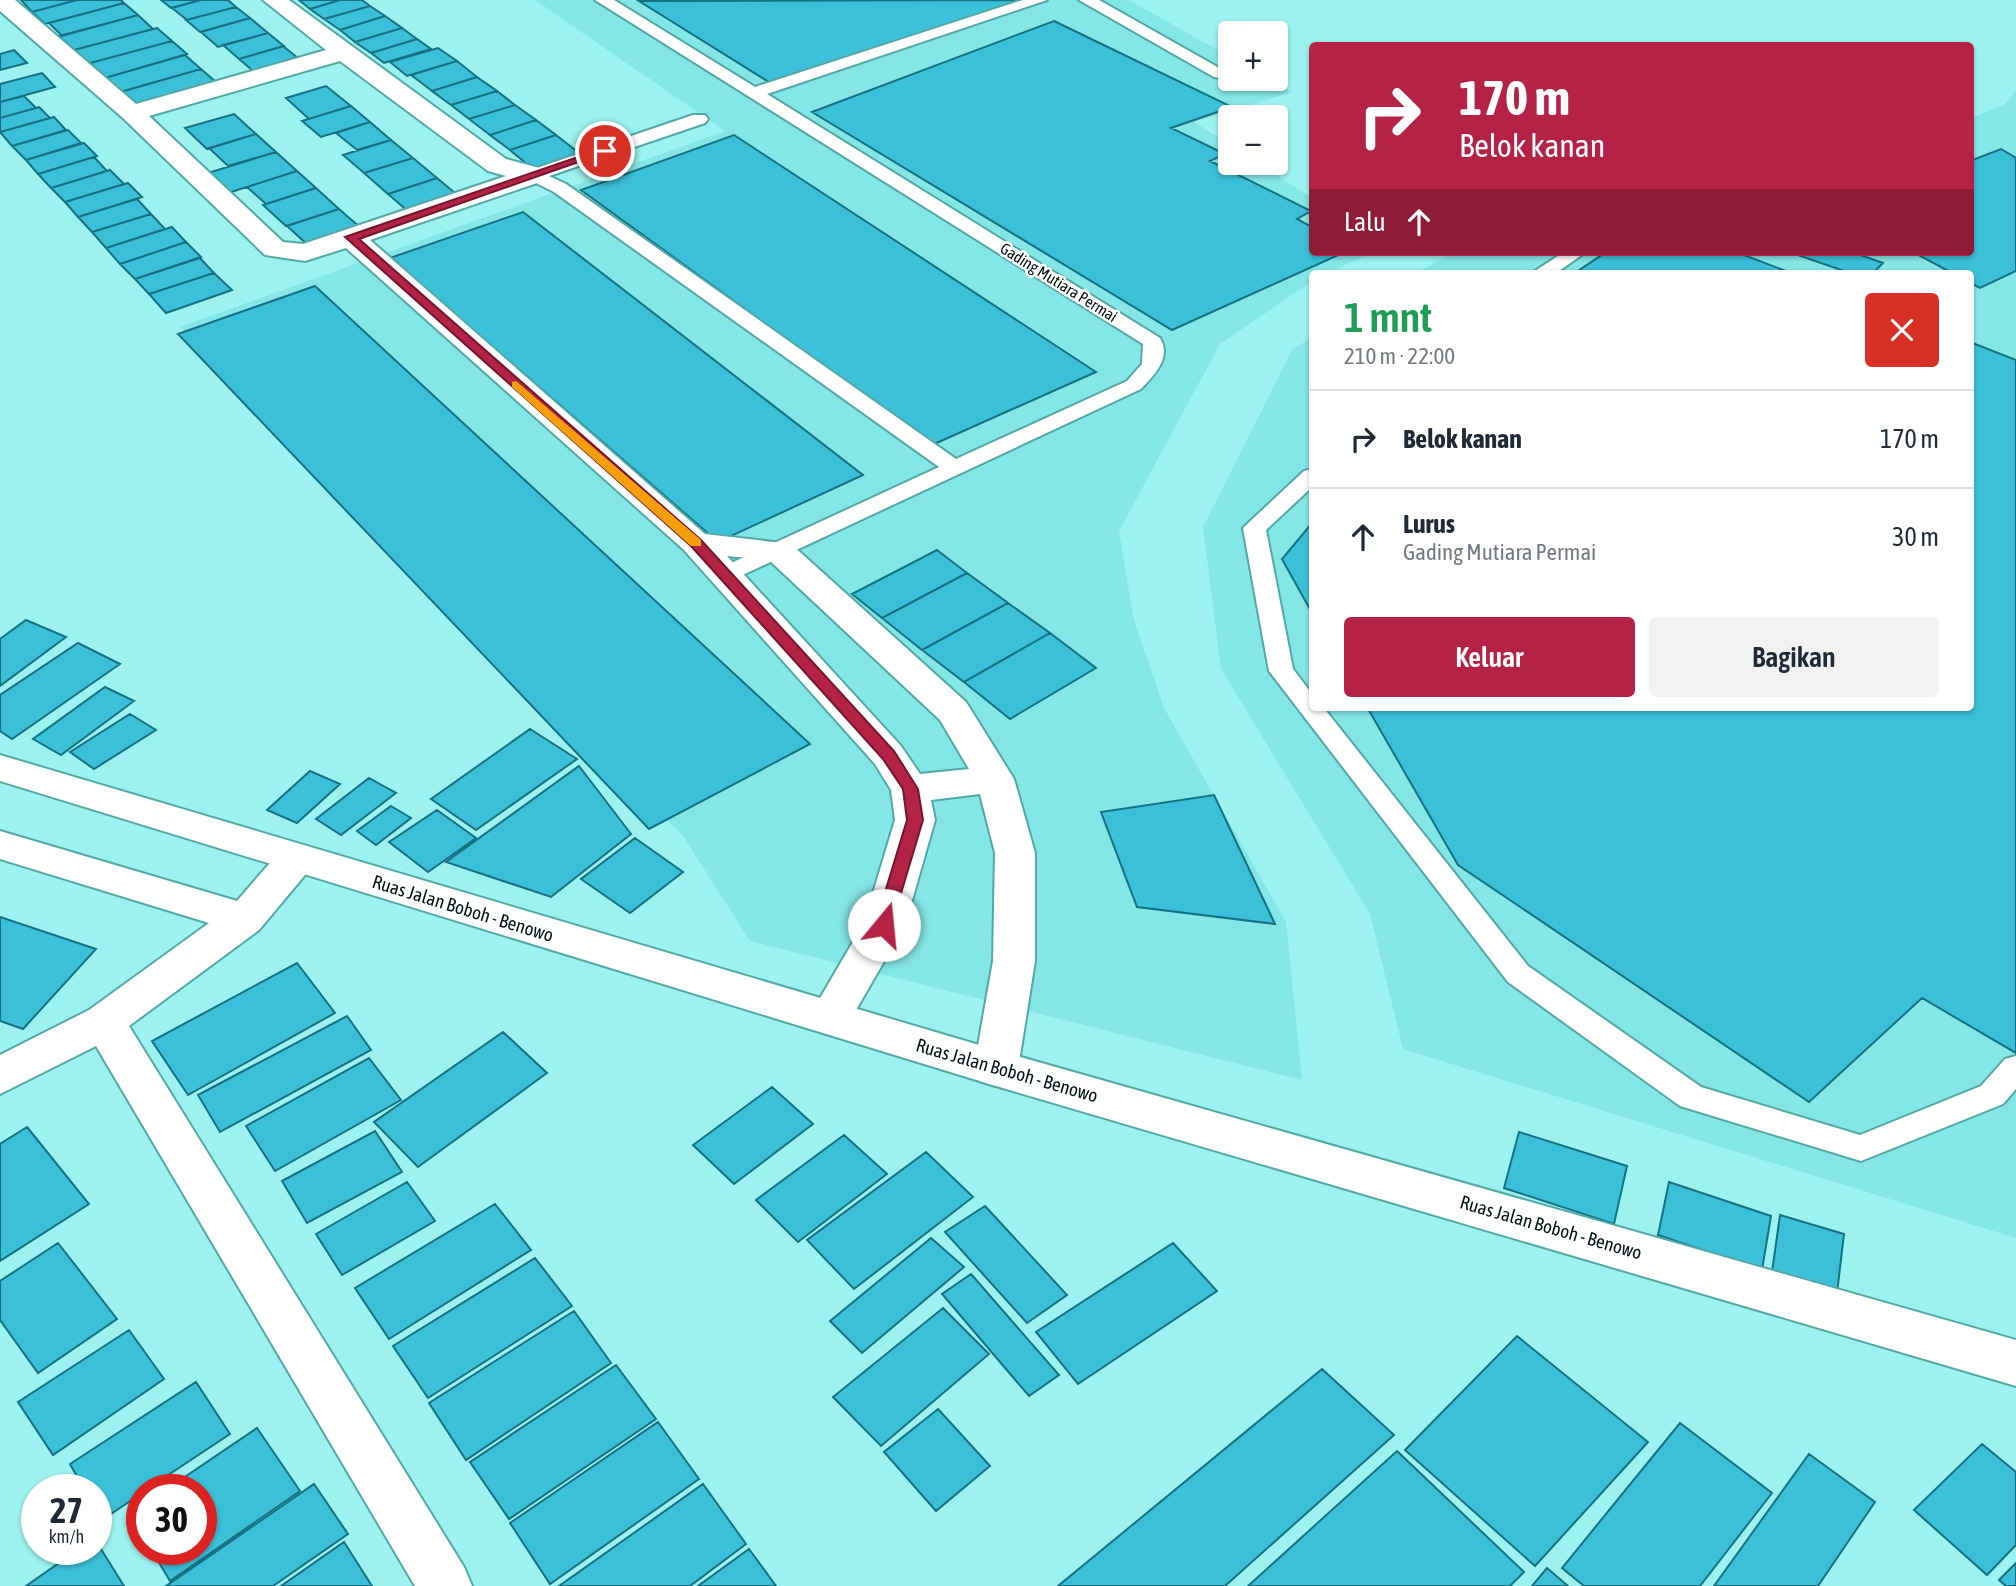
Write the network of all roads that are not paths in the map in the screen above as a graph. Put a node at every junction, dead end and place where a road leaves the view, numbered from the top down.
1 (1, 0) edge
2 (274, 0) edge
3 (603, 0) edge
4 (1039, 0) edge
5 (1087, 0) edge
6 (344, 52) junction
7 (1218, 71) edge
8 (753, 93) junction
9 (132, 113) junction
10 (699, 119) dead end
11 (534, 175) junction
12 (351, 237) junction
13 (1570, 256) edge
14 (1547, 270) edge
15 (954, 468) junction
16 (1309, 479) edge
17 (696, 543) junction
18 (779, 551) junction
19 (724, 575) junction
20 (1309, 707) edge
21 (1312, 711) edge
22 (0, 768) edge
23 (995, 779) junction
24 (911, 789) junction
25 (0, 845) edge
26 (296, 859) junction
27 (245, 919) junction
28 (830, 1017) junction
29 (104, 1022) junction
30 (996, 1068) junction
31 (2016, 1068) edge
32 (0, 1076) edge
33 (2016, 1363) edge
34 (445, 1586) edge

1 - 9 street
2 - 6 street
3 - 8 lane
4 - 8 lane
5 - 7 lane
6 - 9 street
6 - 11 street
8 - 15 lane, Gading Mutiara Permai
9 - 12 street
10 - 11 lane
11 - 12 street
11 - 15 lane
12 - 17 street
13 - 14 lane
15 - 18 lane, Gading Mutiara Permai
16 - 20 lane
17 - 18 street
17 - 19 street
18 - 19 lane, Gading Mutiara Permai
18 - 23 street
19 - 24 street
21 - 31 lane
22 - 26 street, Ruas Jalan Boboh - Benowo
23 - 24 street
23 - 30 street
24 - 28 street
25 - 27 street
26 - 27 street
26 - 28 street, Ruas Jalan Boboh - Benowo
27 - 29 street
28 - 30 street, Ruas Jalan Boboh - Benowo
29 - 32 street
29 - 34 street
30 - 33 street, Ruas Jalan Boboh - Benowo

